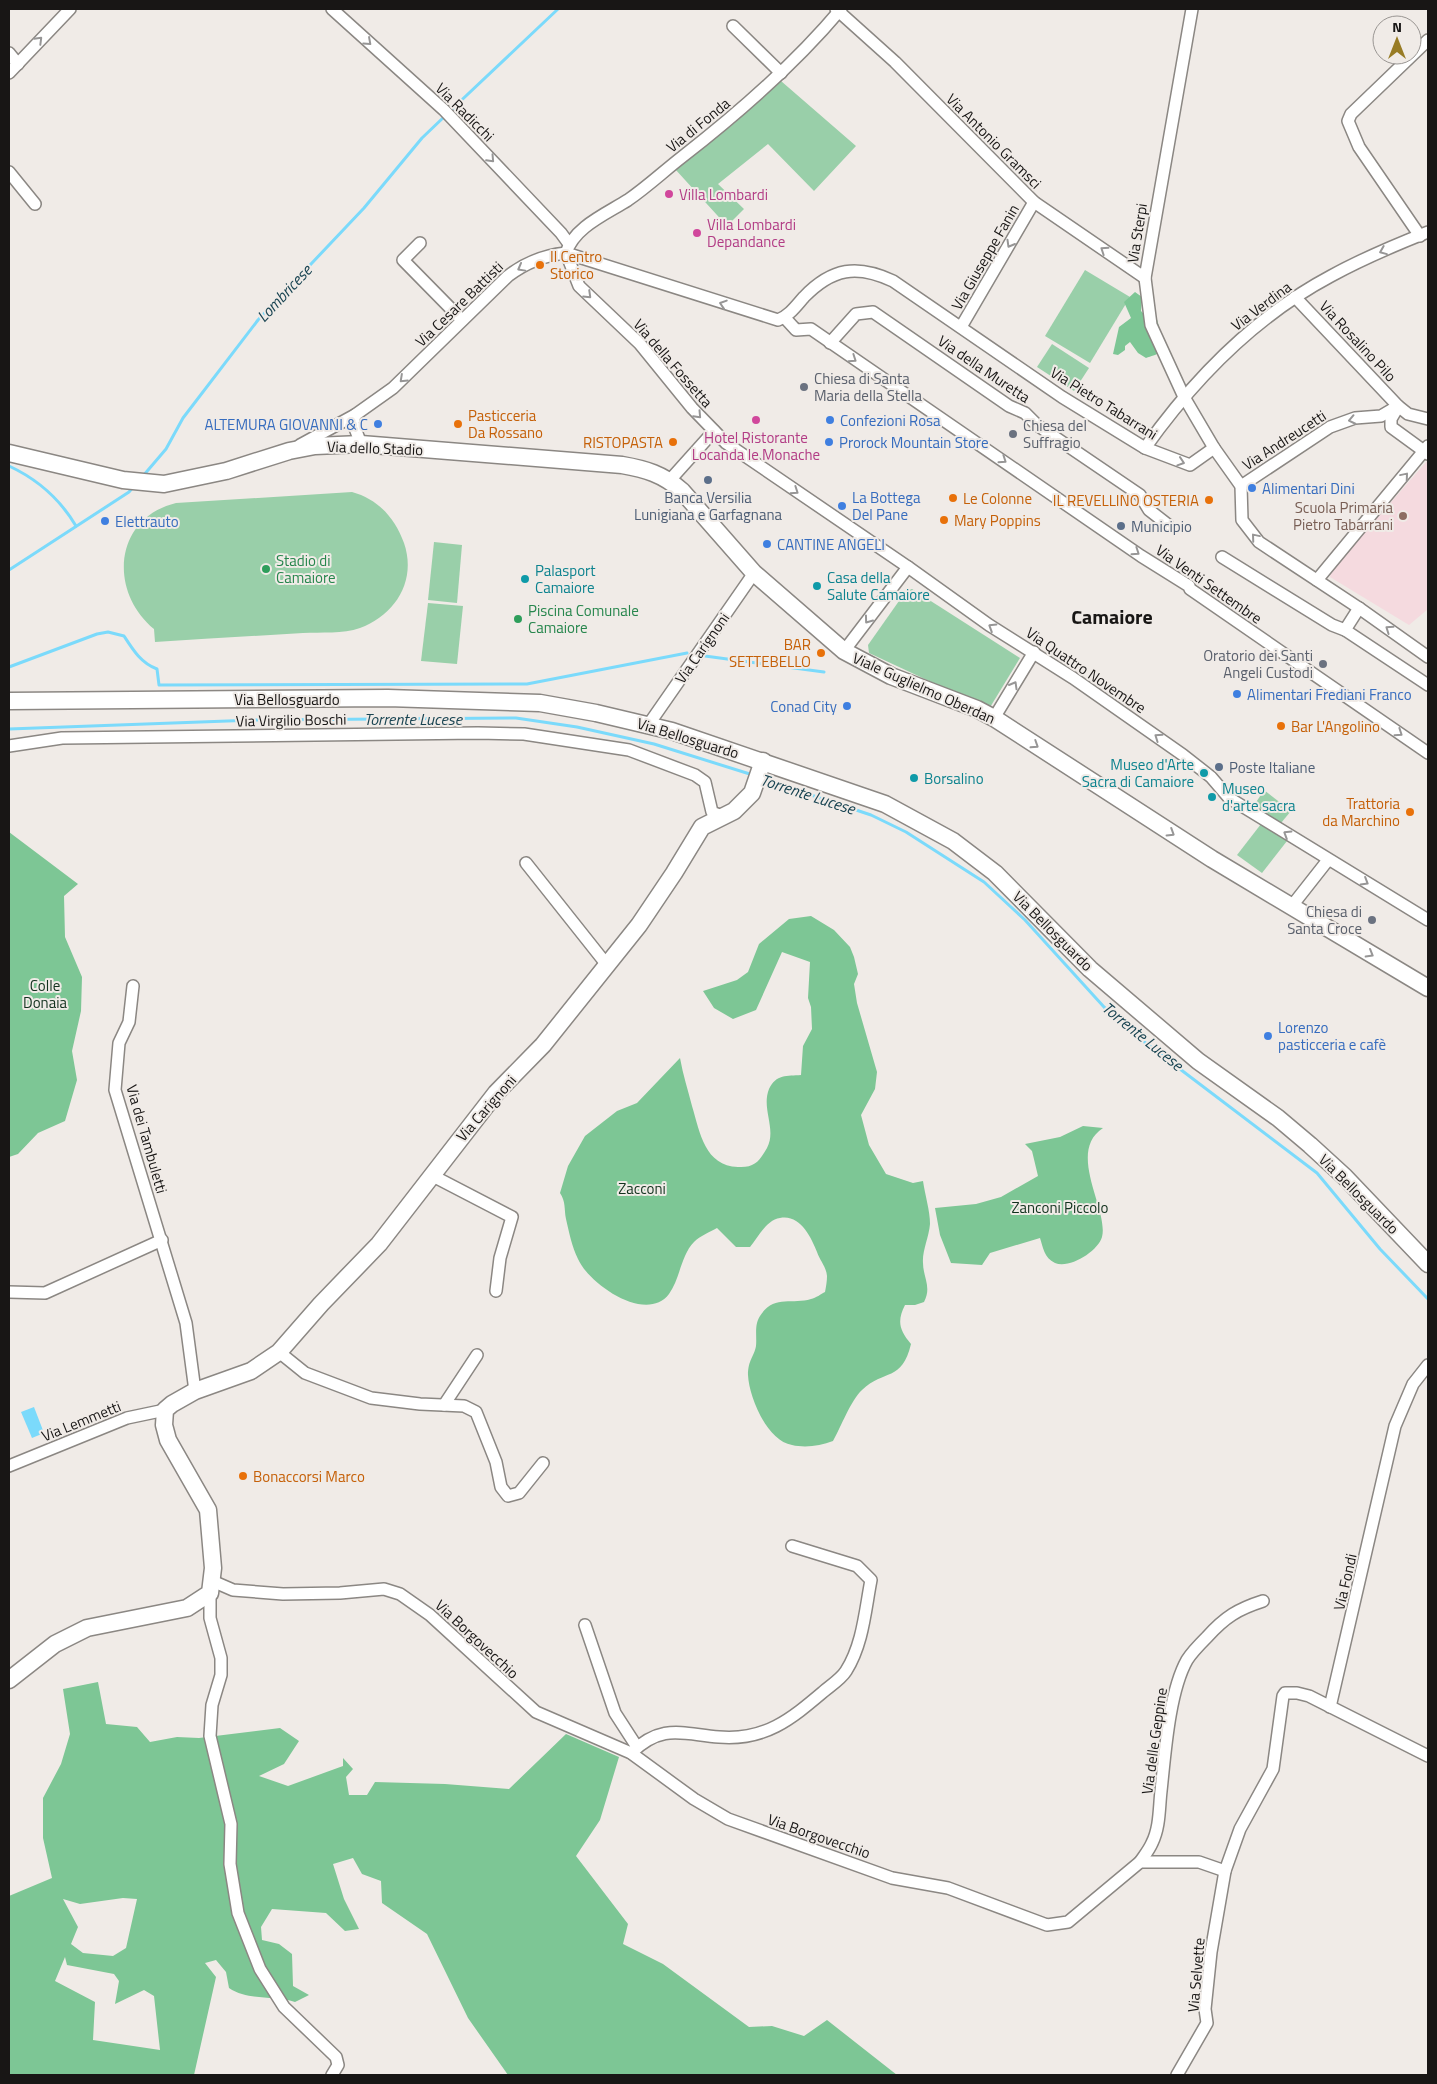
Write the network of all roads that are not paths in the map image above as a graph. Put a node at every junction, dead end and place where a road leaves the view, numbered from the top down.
1 (70, 9) edge
2 (332, 9) edge
3 (1192, 9) edge
4 (839, 10) edge
5 (732, 26) dead end
6 (1428, 40) edge
7 (9, 53) edge
8 (18, 64) junction
9 (9, 73) edge
10 (782, 73) junction
11 (9, 172) edge
12 (1034, 202) junction
13 (35, 204) dead end
14 (1424, 234) edge
15 (420, 243) dead end
16 (568, 249) junction
17 (1144, 278) junction
18 (1296, 297) junction
19 (785, 318) junction
20 (462, 320) junction
21 (961, 327) junction
22 (830, 343) junction
23 (1184, 397) junction
24 (1398, 406) junction
25 (355, 415) junction
26 (1428, 419) edge
27 (714, 432) junction
28 (726, 443) joint
29 (361, 444) junction
30 (1146, 448) junction
31 (1214, 448) junction
32 (1427, 450) edge
33 (289, 451) junction
34 (9, 453) edge
35 (676, 485) junction
36 (1241, 486) junction
37 (1168, 524) dead end
38 (1222, 557) dead end
39 (908, 567) junction
40 (754, 573) junction
41 (1317, 580) junction
42 (1359, 608) junction
43 (1345, 630) junction
44 (844, 651) junction
45 (1034, 652) junction
46 (1428, 655) edge
47 (1428, 685) edge
48 (9, 701) edge
49 (994, 718) junction
50 (649, 724) junction
51 (9, 746) edge
52 (1428, 753) edge
53 (763, 761) junction
54 (722, 816) junction
55 (1328, 860) junction
56 (526, 863) dead end
57 (1291, 907) junction
58 (1428, 920) edge
59 (607, 965) junction
60 (133, 986) dead end
61 (1428, 988) edge
62 (433, 1176) junction
63 (162, 1240) junction
64 (1428, 1264) edge
65 (9, 1292) edge
66 (496, 1292) dead end
67 (280, 1352) junction
68 (477, 1355) dead end
69 (1428, 1364) edge
70 (195, 1391) junction
71 (444, 1405) junction
72 (165, 1410) junction
73 (543, 1463) dead end
74 (9, 1466) edge
75 (792, 1546) dead end
76 (210, 1587) junction
77 (1263, 1601) dead end
78 (585, 1624) dead end
79 (9, 1680) edge
80 (1330, 1707) junction
81 (634, 1750) junction
82 (1428, 1756) edge
83 (1140, 1862) junction
84 (1225, 1871) junction
85 (332, 2075) edge
86 (1177, 2075) edge

8 -> 1 street
2 -> 16 street, Via Radicchi
3 - 17 street, Via Sterpi
4 - 10 street, Via di Fonda
4 - 12 street, Via Antonio Gramsci
5 - 10 street
6 - 14 street
7 - 8 street
8 - 9 street
10 - 16 street, Via di Fonda
11 - 13 street
17 -> 12 street, Via Antonio Gramsci
12 -> 21 street, Via Giuseppe Fanin
14 -> 18 street, Via Verdina
15 - 20 street
19 -> 16 street
16 -> 20 street, Via Cesare Battisti
16 -> 27 street, Via della Fossetta
17 - 23 street, Via Sterpi
18 - 23 street, Via Verdina
18 - 24 street, Via Rosalino Pilo
19 - 21 street, Via Pietro Tabarrani
19 - 22 street, Via Venti Settembre
20 -> 25 street, Via Cesare Battisti
21 - 30 street, Via Pietro Tabarrani
22 - 37 street, Via della Muretta
22 -> 52 street, Via Venti Settembre
23 - 30 street, Via Verdina
23 - 31 street, Via Sterpi
24 - 26 street
24 - 32 street
24 -> 36 street, Via Andreucetti
25 - 29 street
25 - 33 street, Via Cesare Battisti
27 - 28 street, Via della Fossetta
27 - 35 street
28 -> 39 street, Via Quattro Novembre
29 - 33 street, Via dello Stadio
29 - 35 street, Via dello Stadio
30 -> 31 street, Via Pietro Tabarrani
31 - 36 street
41 -> 32 street
33 - 34 street, Via dello Stadio
35 - 40 street, Viale Guglielmo Oberdan
41 -> 36 street
38 - 43 street
39 -> 44 street
45 -> 39 street, Via Quattro Novembre
40 - 44 street, Viale Guglielmo Oberdan
40 - 50 street, Via Carignoni
41 - 42 street
42 - 43 street
46 -> 42 street
43 - 47 street
44 - 49 street, Viale Guglielmo Oberdan
49 -> 45 street
55 -> 45 street, Via Quattro Novembre
48 - 50 street, Via Bellosguardo
49 -> 57 street, Viale Guglielmo Oberdan
50 - 53 street, Via Bellosguardo
51 - 54 street, Via Virgilio Boschi
53 - 54 street, Via Carignoni
53 - 64 street, Via Bellosguardo
54 - 59 street, Via Carignoni
55 - 57 street
55 -> 58 street, Via Quattro Novembre
56 - 59 street
57 -> 61 street, Viale Guglielmo Oberdan
59 - 62 street, Via Carignoni
60 - 63 street, Via dei Tambuletti
62 - 66 street
62 - 67 street, Via Carignoni
63 - 65 street
63 - 70 street, Via dei Tambuletti
67 - 70 street, Via Carignoni
67 - 71 street
68 - 71 street
69 - 80 street, Via Fondi
70 - 72 street, Via Carignoni
71 - 73 street
72 - 74 street, Via Lemmetti
72 - 76 street
75 - 81 street
76 - 79 street
76 - 81 street, Via Borgovecchio
76 - 85 street
77 - 83 street, Via delle Geppine
78 - 81 street
80 - 82 street
80 - 84 street
81 - 83 street, Via Borgovecchio
83 - 84 street
84 - 86 street, Via Selvette

